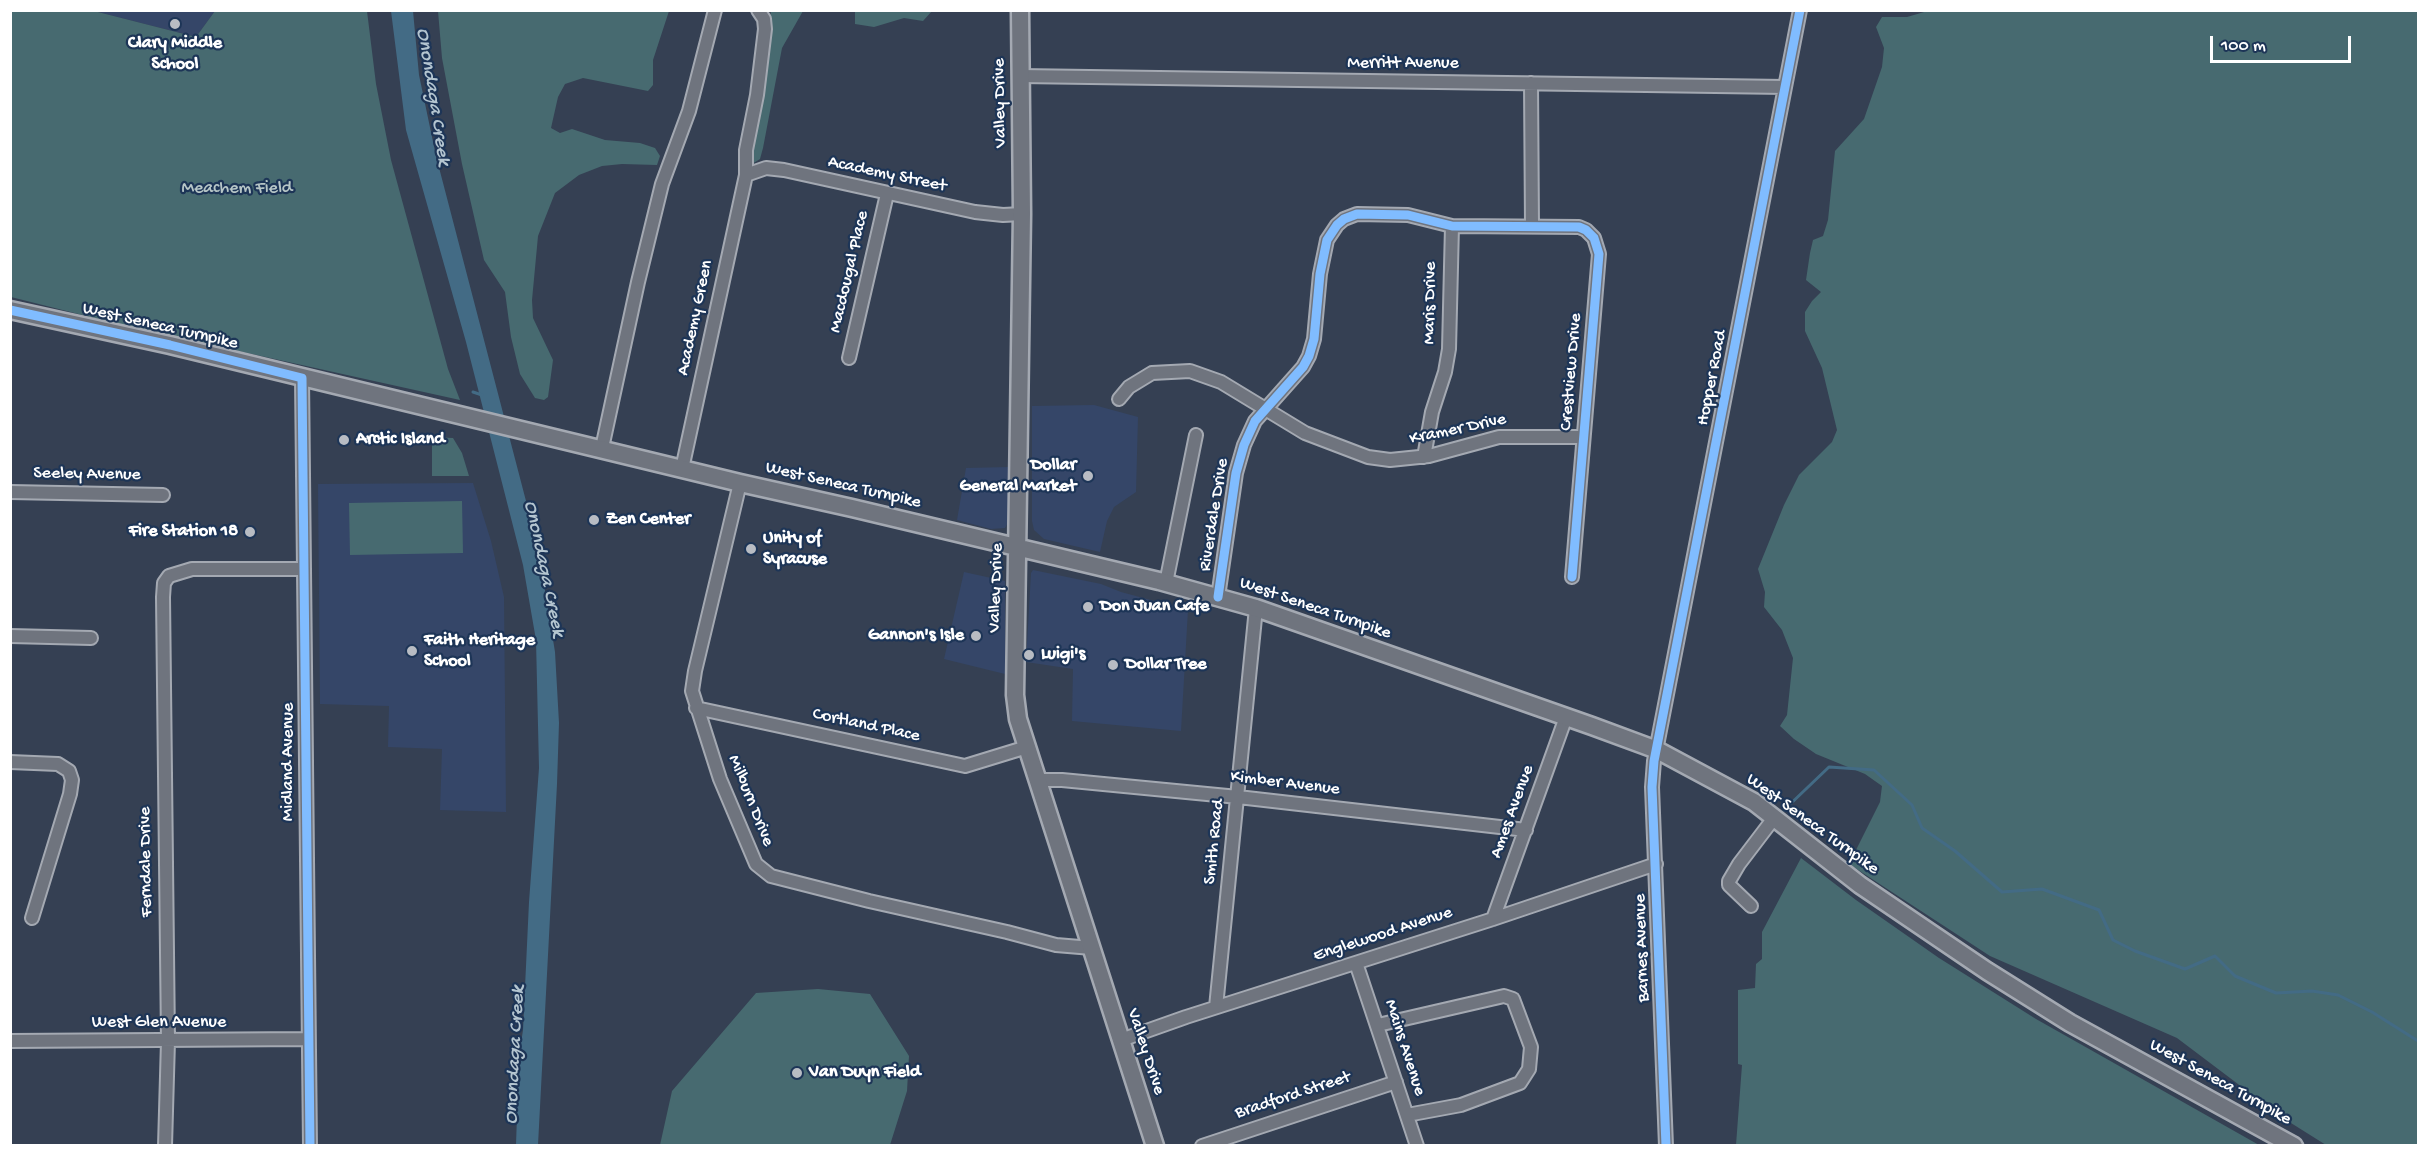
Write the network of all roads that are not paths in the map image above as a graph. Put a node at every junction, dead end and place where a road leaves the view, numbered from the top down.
1 (715, 10) edge
2 (758, 10) edge
3 (1020, 10) edge
4 (1800, 10) edge
5 (1020, 76) junction
6 (1531, 83) junction
7 (1785, 87) junction
8 (746, 175) junction
9 (887, 194) junction
10 (1022, 214) junction
11 (1452, 226) junction
12 (1532, 226) junction
13 (10, 310) edge
14 (849, 358) dead end
15 (302, 378) junction
16 (1119, 399) dead end
17 (1264, 409) junction
18 (1196, 435) dead end
19 (1583, 437) junction
20 (602, 448) junction
21 (1424, 457) junction
22 (682, 469) junction
23 (740, 483) junction
24 (10, 492) edge
25 (163, 495) dead end
26 (1018, 547) junction
27 (304, 569) junction
28 (1572, 576) dead end
29 (1166, 583) junction
30 (1218, 597) junction
31 (1256, 608) junction
32 (10, 636) edge
33 (91, 638) dead end
34 (696, 708) junction
35 (1566, 717) junction
36 (1027, 747) junction
37 (1657, 750) junction
38 (10, 762) edge
39 (1040, 780) junction
40 (1238, 796) junction
41 (1774, 818) junction
42 (1526, 830) junction
43 (1656, 864) junction
44 (1751, 906) dead end
45 (32, 918) dead end
46 (1493, 919) junction
47 (1092, 948) junction
48 (1356, 963) junction
49 (1216, 1007) junction
50 (1378, 1025) junction
51 (308, 1039) junction
52 (1121, 1040) junction
53 (10, 1041) edge
54 (168, 1041) junction
55 (1396, 1082) junction
56 (1407, 1115) junction
57 (165, 1146) edge
58 (310, 1146) edge
59 (1155, 1146) edge
60 (1202, 1146) edge
61 (1417, 1146) edge
62 (1666, 1146) edge
63 (2294, 1146) edge

1 - 20 street
2 - 8 street, Academy Green
3 - 5 main road, Valley Drive
4 - 7 street, Hopper Road
5 - 6 street, Merritt Avenue
5 - 10 main road, Valley Drive
6 - 7 street, Merritt Avenue
6 - 12 street
7 - 37 street, Hopper Road
8 - 9 street, Academy Street
8 - 22 street, Academy Green
9 - 10 street, Academy Street
9 - 14 street, Macdougal Place
10 - 26 main road, Valley Drive
11 - 12 street
11 - 17 street, Riverdale Drive
11 - 21 street, Maris Drive
12 - 19 street, Crestview Drive
13 - 15 main road, West Seneca Turnpike
15 - 20 main road, West Seneca Turnpike
15 - 27 street, Midland Avenue
16 - 17 street, Kramer Drive
17 - 21 street, Kramer Drive
17 - 30 street, Riverdale Drive
18 - 29 street
19 - 21 street, Kramer Drive
19 - 28 street, Crestview Drive
20 - 22 main road, West Seneca Turnpike
22 - 23 main road, West Seneca Turnpike
23 - 26 main road, West Seneca Turnpike
23 - 34 street, Milburn Drive
24 - 25 street, Seeley Avenue
26 - 29 main road, West Seneca Turnpike
26 - 36 main road, Valley Drive
27 - 51 street, Midland Avenue
27 - 54 street, Ferndale Drive
29 - 30 main road, West Seneca Turnpike
30 - 31 main road, West Seneca Turnpike
31 - 35 main road, West Seneca Turnpike
31 - 40 street, Smith Road
32 - 33 street
34 - 36 street, Cortland Place
34 - 47 street, Milburn Drive
35 - 37 main road, West Seneca Turnpike
35 - 42 street, Ames Avenue
36 - 39 main road, Valley Drive
37 - 41 main road, West Seneca Turnpike
37 - 43 street, Barnes Avenue
38 - 45 street
39 - 40 street, Kimber Avenue
39 - 47 main road, Valley Drive
40 - 42 street, Kimber Avenue
40 - 49 street, Smith Road
41 - 44 street
41 - 63 main road, West Seneca Turnpike
42 - 46 street, Ames Avenue
43 - 46 street, Englewood Avenue
43 - 62 street, Barnes Avenue
46 - 48 street, Englewood Avenue
47 - 52 main road, Valley Drive
48 - 49 street, Englewood Avenue
48 - 50 street, Mains Avenue
49 - 52 street, Englewood Avenue
50 - 55 street, Mains Avenue
50 - 56 street
51 - 54 street, West Glen Avenue
51 - 58 street, Midland Avenue
52 - 59 main road, Valley Drive
53 - 54 street, West Glen Avenue
54 - 57 street, Ferndale Drive
55 - 56 street, Mains Avenue
55 - 60 street, Bradford Street
56 - 61 street, Mains Avenue

